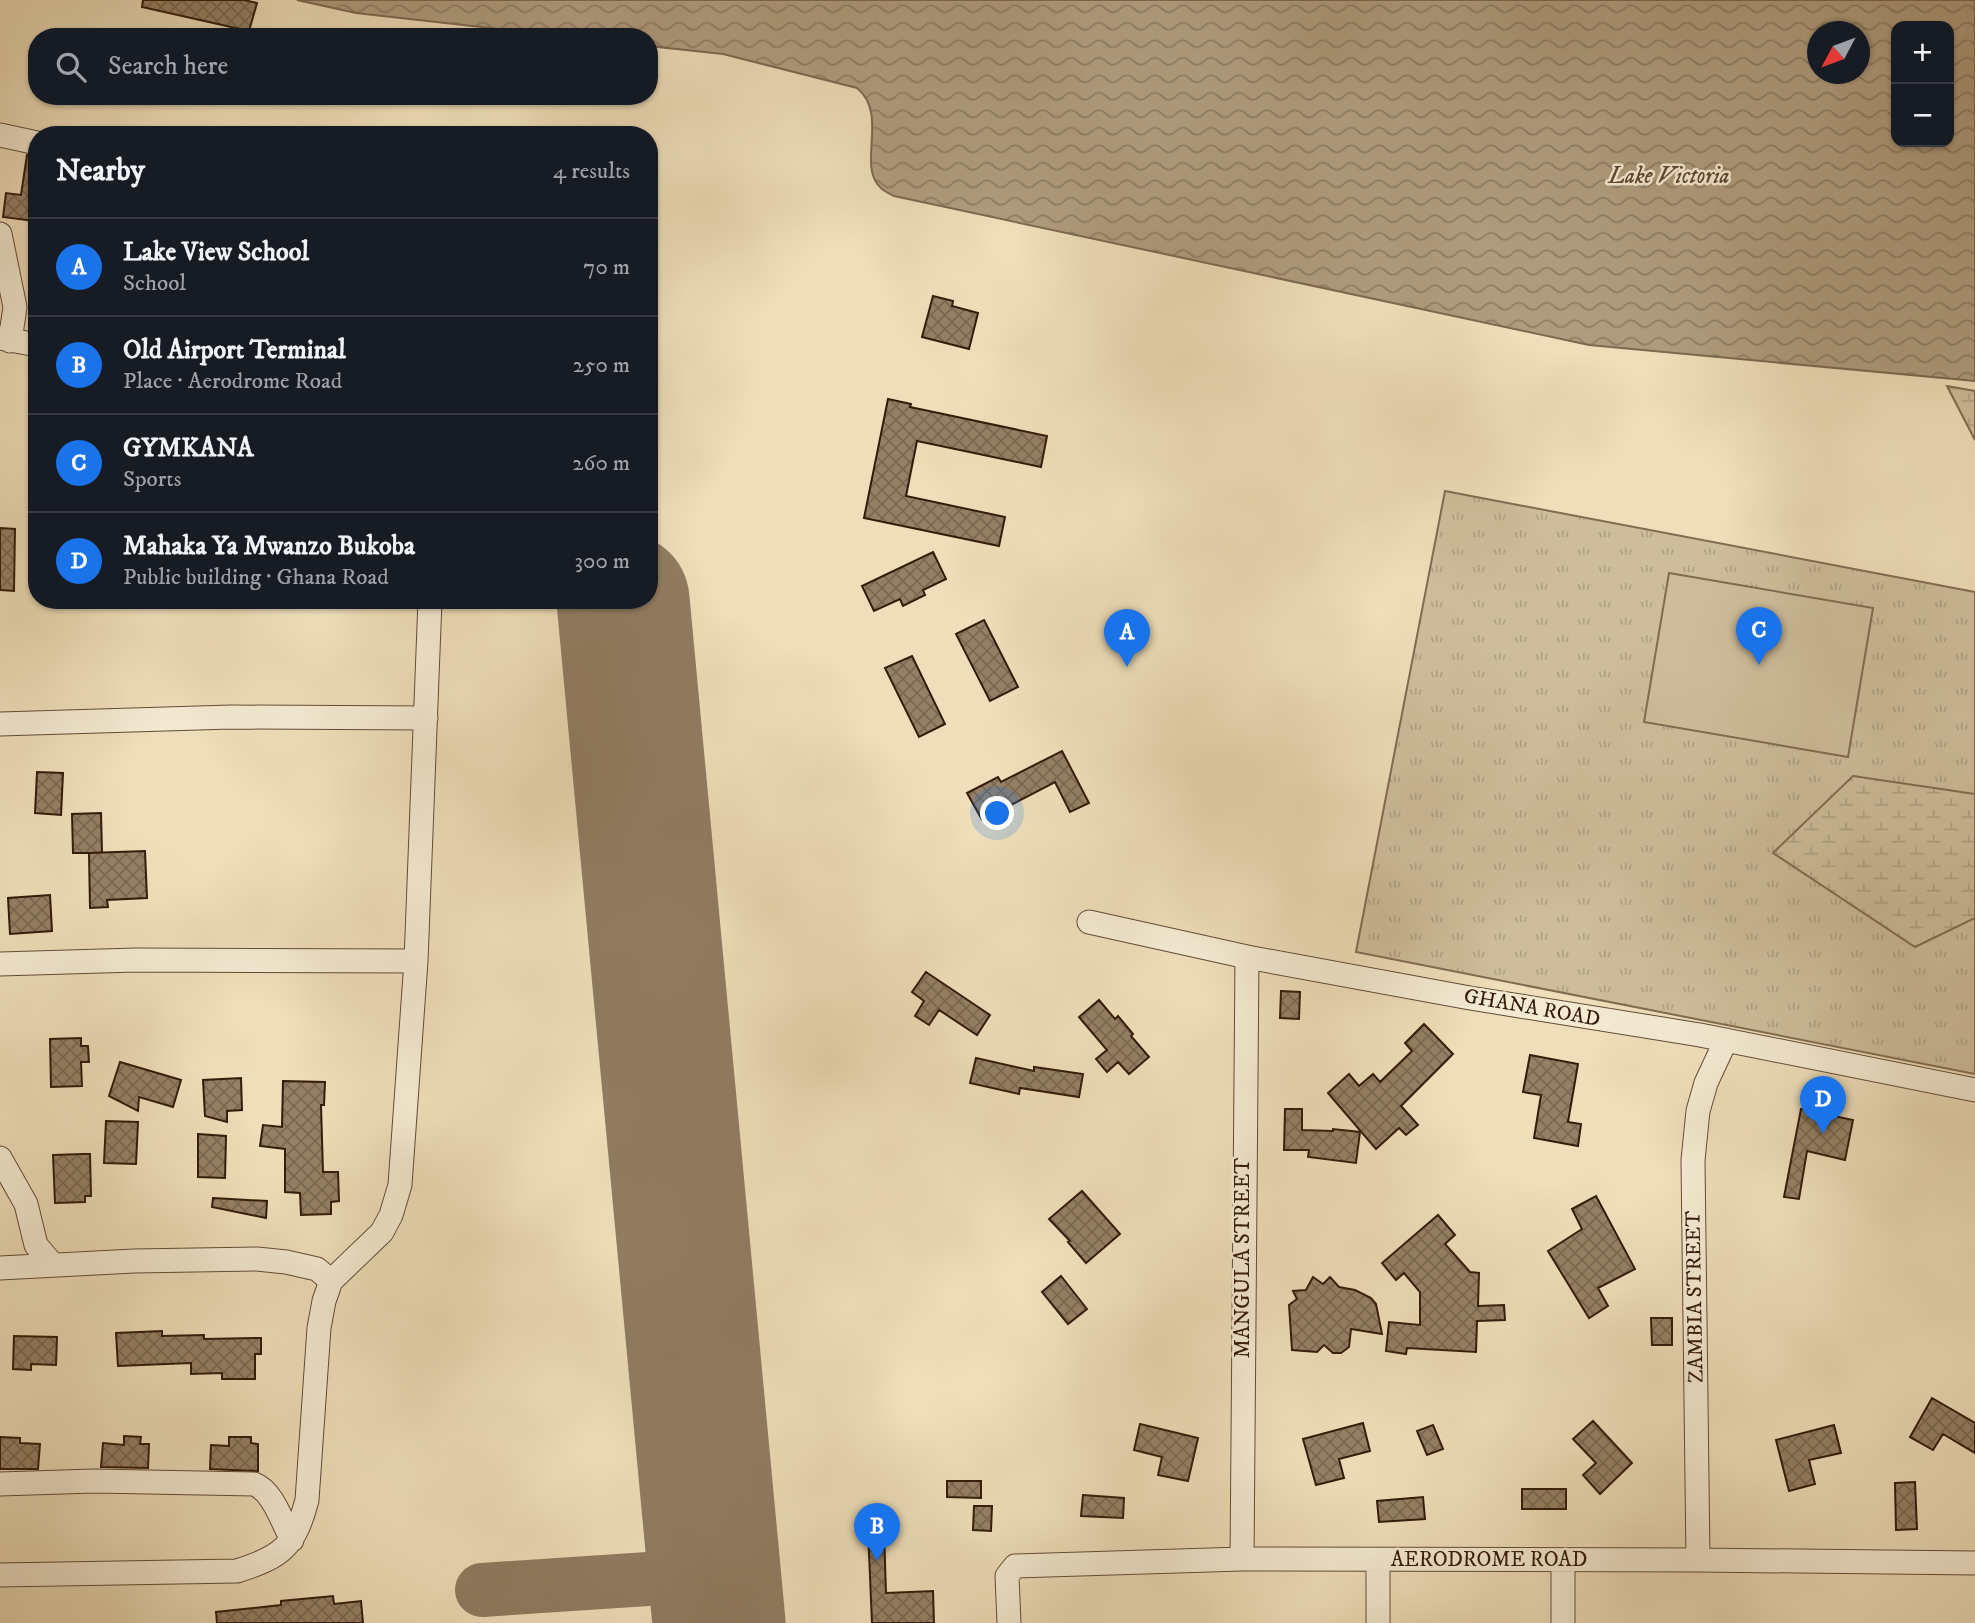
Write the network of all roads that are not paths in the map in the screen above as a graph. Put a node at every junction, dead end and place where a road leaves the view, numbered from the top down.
1 (0, 141) edge
2 (28, 143) edge
3 (0, 234) edge
4 (5, 340) edge
5 (28, 344) edge
6 (430, 609) edge
7 (426, 718) junction
8 (0, 724) edge
9 (1089, 922) dead end
10 (1247, 957) junction
11 (416, 961) junction
12 (0, 964) edge
13 (1726, 1040) junction
14 (1975, 1090) edge
15 (0, 1158) edge
16 (52, 1264) junction
17 (0, 1268) edge
18 (331, 1281) junction
19 (0, 1484) edge
20 (292, 1540) junction
21 (1242, 1559) junction
22 (1378, 1560) junction
23 (1563, 1560) junction
24 (1698, 1560) junction
25 (1975, 1563) edge
26 (0, 1575) edge
27 (1009, 1623) edge
28 (1378, 1623) edge
29 (1563, 1623) edge

1 - 2 street
3 - 4 street
4 - 5 street
6 - 7 street
7 - 8 street
7 - 11 street
9 - 10 street, GHANA ROAD
10 - 13 street, GHANA ROAD
10 - 21 street, MANGULA STREET
11 - 12 street
11 - 18 street
13 - 14 street, GHANA ROAD
13 - 24 street, ZAMBIA STREET
15 - 16 street
16 - 17 street
16 - 18 street
18 - 20 street
19 - 20 street
20 - 26 street
21 - 22 street, AERODROME ROAD
21 - 27 street, AERODROME ROAD
22 - 23 street, AERODROME ROAD
22 - 28 street
23 - 24 street, AERODROME ROAD
23 - 29 street
24 - 25 street, AERODROME ROAD

